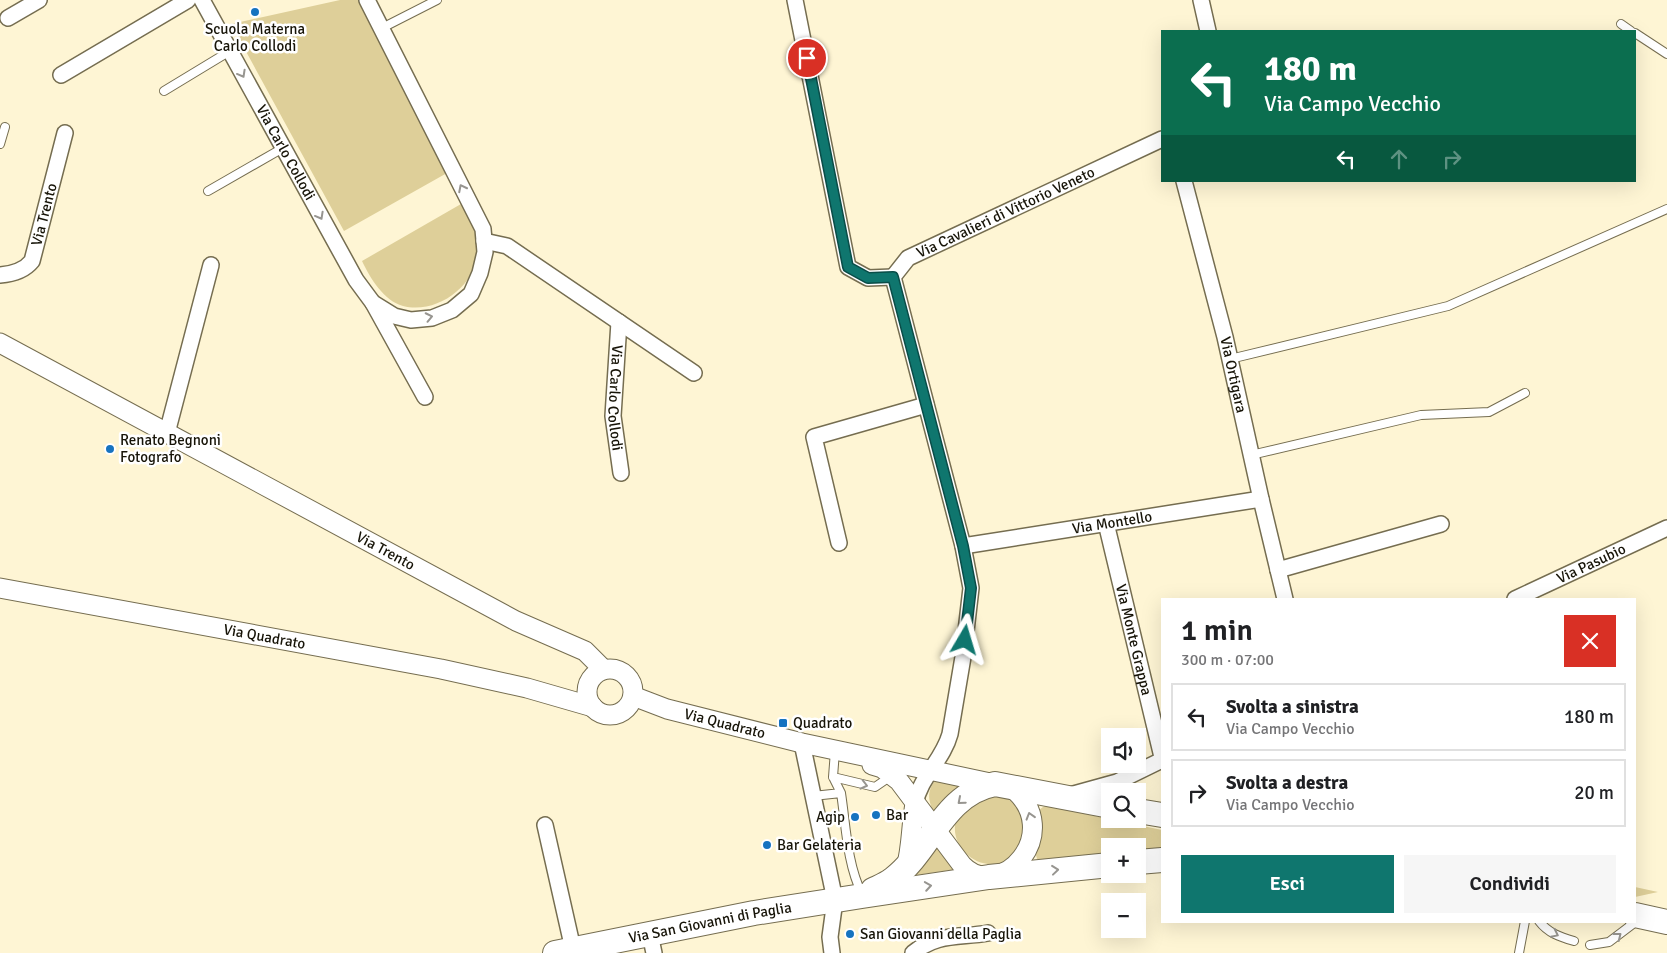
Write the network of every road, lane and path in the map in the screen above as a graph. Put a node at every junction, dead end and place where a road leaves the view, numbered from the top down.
1 (39, 0) edge
2 (188, 0) edge
3 (202, 0) edge
4 (367, 0) edge
5 (437, 0) edge
6 (795, 0) edge
7 (1202, 0) edge
8 (8, 18) dead end
9 (1621, 24) dead end
10 (382, 28) junction
11 (1208, 30) edge
12 (1630, 30) edge
13 (1636, 35) edge
14 (230, 51) junction
15 (1667, 54) edge
16 (61, 75) dead end
17 (164, 91) dead end
18 (4, 127) dead end
19 (65, 133) dead end
20 (1161, 139) edge
21 (0, 144) edge
22 (283, 148) junction
23 (1184, 182) edge
24 (208, 191) dead end
25 (1667, 209) edge
26 (484, 241) junction
27 (212, 266) dead end
28 (0, 275) edge
29 (893, 277) junction
30 (373, 303) junction
31 (620, 322) junction
32 (0, 343) edge
33 (1230, 358) junction
34 (694, 373) dead end
35 (1525, 393) dead end
36 (425, 397) dead end
37 (926, 405) junction
38 (167, 432) junction
39 (1251, 455) junction
40 (622, 474) dead end
41 (1261, 500) junction
42 (1106, 523) junction
43 (1441, 524) dead end
44 (1667, 528) edge
45 (839, 543) dead end
46 (963, 546) junction
47 (1278, 570) junction
48 (0, 588) edge
49 (1285, 598) edge
50 (1517, 598) edge
51 (603, 669) junction
52 (527, 688) junction
53 (587, 688) junction
54 (633, 696) junction
55 (593, 707) junction
56 (802, 743) junction
57 (842, 752) junction
58 (1161, 755) edge
59 (1161, 760) edge
60 (930, 771) junction
61 (892, 775) junction
62 (833, 777) junction
63 (1122, 783) edge
64 (1003, 785) junction
65 (1101, 790) edge
66 (841, 793) junction
67 (813, 796) junction
68 (1064, 797) junction
69 (915, 804) junction
70 (1101, 804) edge
71 (1146, 812) edge
72 (1161, 815) edge
73 (545, 825) dead end
74 (935, 830) junction
75 (1161, 860) edge
76 (1146, 861) edge
77 (1101, 866) edge
78 (906, 868) junction
79 (989, 877) junction
80 (862, 896) junction
81 (835, 900) junction
82 (1639, 916) edge
83 (1667, 922) edge
84 (1525, 923) edge
85 (1540, 923) edge
86 (1631, 923) edge
87 (988, 933) dead end
88 (1574, 941) dead end
89 (652, 944) edge
90 (1590, 945) dead end
91 (564, 951) edge
92 (832, 953) edge
93 (913, 953) edge
94 (1519, 953) edge

1 - 8 street
2 - 16 street
3 - 14 street, Via Carlo Collodi
4 - 10 street, Via Carlo Collodi
5 - 10 lane
6 - 29 street
7 - 11 street
9 - 12 lane
26 -> 10 street, Via Carlo Collodi
13 - 15 lane
14 - 17 lane
14 -> 22 street, Via Carlo Collodi
18 - 21 lane
19 - 28 street, Via Trento
20 - 29 street, Via Cavalieri di Vittorio Veneto
22 - 24 lane
22 -> 30 street, Via Carlo Collodi
23 - 33 street, Via Ortigara
25 - 33 lane
30 -> 26 street, Via Carlo Collodi
26 - 31 street, Via Carlo Collodi
27 - 38 street
29 - 37 street
30 - 36 street, Via Carlo Collodi
31 - 34 street, Via Carlo Collodi
31 - 40 street, Via Carlo Collodi
32 - 38 street, Via Trento
33 - 39 street, Via Ortigara
35 - 39 lane
37 - 45 street
37 - 46 street
38 - 51 street, Via Trento
39 - 41 street, Via Ortigara
41 - 42 street, Via Montello
41 - 47 street, Via Ortigara
42 - 46 street, Via Montello
42 - 58 street, Via Monte Grappa
43 - 47 street
44 - 50 street, Via Pasubio
46 - 60 street
47 - 49 street, Via Ortigara
48 - 52 street, Via Quadrato
51 - 53 street
51 - 54 street
52 - 53 street, Via Quadrato
52 - 55 street, Via Quadrato
53 - 55 street
54 - 55 street, Via Quadrato
54 - 56 street, Via Quadrato
56 - 57 street, Via Quadrato
56 - 67 street
57 - 60 street
57 - 61 street
57 - 62 lane
59 - 63 street
60 - 64 street
60 - 69 street
62 -> 61 lane
61 - 69 street
62 - 66 lane
64 - 68 main road
64 -> 74 main road
79 -> 64 street
65 - 68 street
66 - 67 lane
66 - 80 lane
67 - 81 street
68 - 70 main road
69 - 74 street
69 - 78 street
71 - 72 main road
73 - 91 street
74 - 78 main road
74 - 79 street
75 - 76 main road
79 -> 77 main road, Via San Giovanni di Paglia
78 - 80 main road
80 -> 79 main road, Via San Giovanni di Paglia
80 - 81 main road, Via San Giovanni di Paglia
81 - 89 main road, Via San Giovanni di Paglia
81 - 92 street
82 - 83 main road
84 - 94 lane
85 -> 88 lane
90 -> 86 lane
87 - 93 street
89 - 91 main road, Via San Giovanni di Paglia

